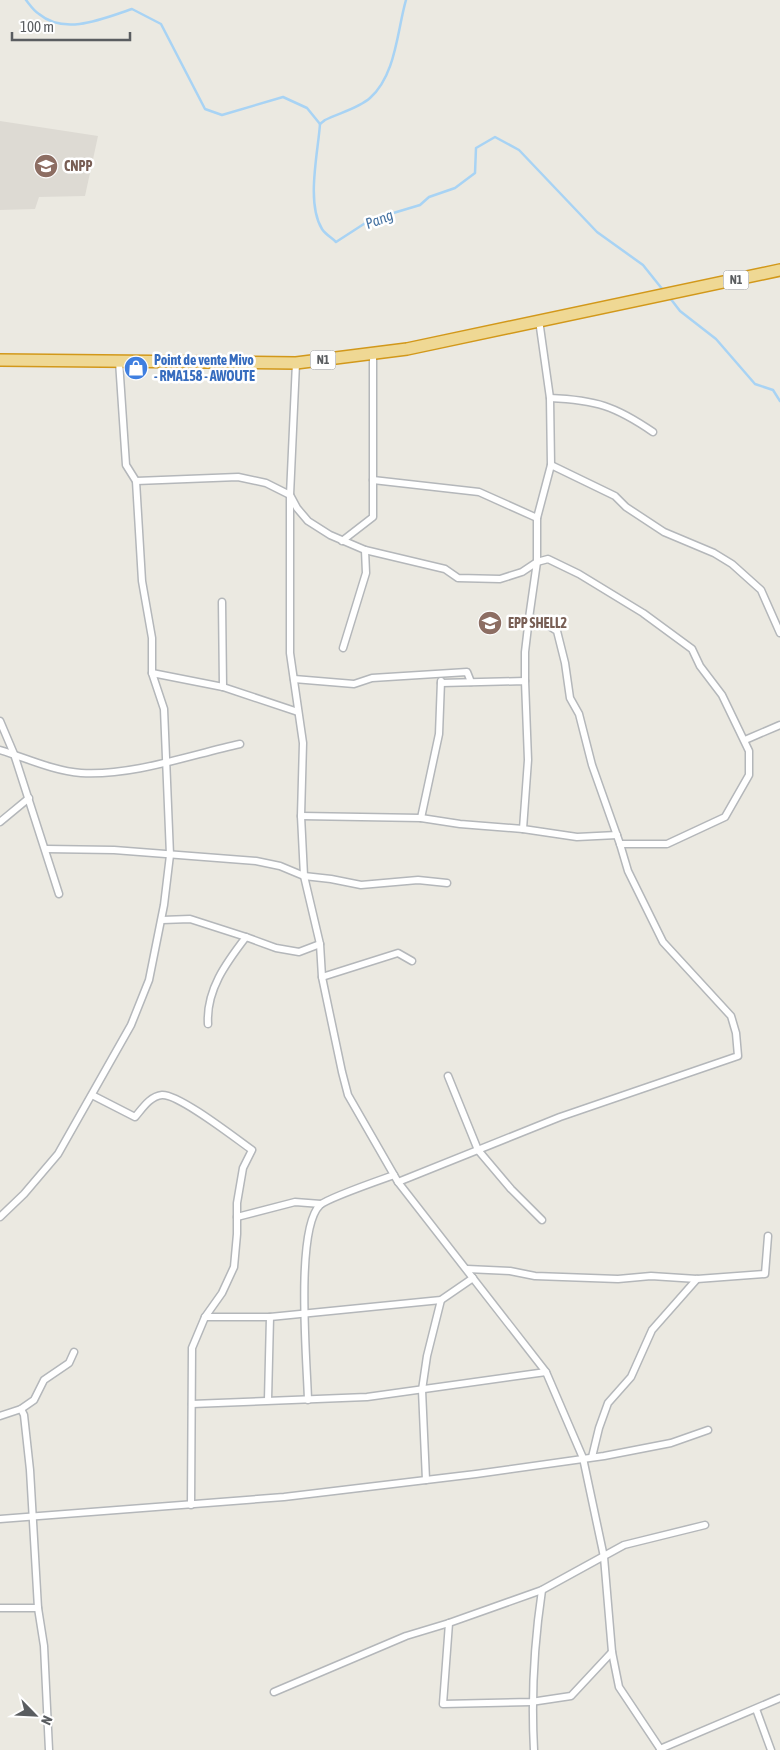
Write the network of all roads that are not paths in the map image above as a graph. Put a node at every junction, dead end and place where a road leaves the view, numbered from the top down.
1 (780, 270) edge
2 (539, 320) junction
3 (373, 355) junction
4 (0, 360) edge
5 (119, 361) junction
6 (296, 363) junction
7 (550, 398) junction
8 (653, 432) dead end
9 (551, 466) junction
10 (373, 480) junction
11 (136, 481) junction
12 (290, 495) junction
13 (537, 518) junction
14 (342, 541) junction
15 (365, 550) junction
16 (537, 562) junction
17 (222, 602) dead end
18 (530, 618) junction
19 (780, 632) edge
20 (343, 648) dead end
21 (152, 673) junction
22 (443, 675) junction
23 (294, 678) junction
24 (525, 681) junction
25 (471, 682) junction
26 (441, 683) junction
27 (223, 688) junction
28 (298, 712) junction
29 (0, 721) edge
30 (780, 725) edge
31 (745, 740) junction
32 (240, 744) dead end
33 (0, 750) edge
34 (14, 754) junction
35 (166, 763) junction
36 (29, 798) junction
37 (301, 816) junction
38 (421, 818) junction
39 (0, 822) edge
40 (524, 829) junction
41 (617, 835) junction
42 (620, 844) junction
43 (46, 849) junction
44 (170, 855) junction
45 (304, 876) junction
46 (447, 883) dead end
47 (59, 894) dead end
48 (162, 920) junction
49 (246, 937) junction
50 (320, 944) junction
51 (412, 961) dead end
52 (322, 977) junction
53 (208, 1024) dead end
54 (448, 1076) dead end
55 (92, 1095) junction
56 (478, 1150) junction
57 (394, 1175) junction
58 (398, 1182) junction
59 (321, 1204) junction
60 (0, 1217) edge
61 (237, 1217) junction
62 (542, 1220) dead end
63 (768, 1236) dead end
64 (467, 1269) junction
65 (473, 1278) junction
66 (697, 1279) junction
67 (441, 1300) junction
68 (306, 1313) junction
69 (270, 1316) junction
70 (205, 1318) junction
71 (74, 1352) dead end
72 (546, 1372) junction
73 (422, 1390) junction
74 (268, 1400) junction
75 (308, 1400) junction
76 (192, 1404) junction
77 (21, 1409) junction
78 (0, 1416) edge
79 (708, 1430) dead end
80 (592, 1457) junction
81 (584, 1458) junction
82 (426, 1480) junction
83 (191, 1504) junction
84 (31, 1518) junction
85 (0, 1519) edge
86 (705, 1525) dead end
87 (604, 1556) junction
88 (542, 1590) junction
89 (0, 1608) edge
90 (38, 1608) junction
91 (449, 1623) junction
92 (612, 1652) junction
93 (274, 1692) dead end
94 (780, 1698) edge
95 (531, 1702) junction
96 (756, 1709) junction
97 (49, 1750) edge
98 (534, 1750) edge
99 (660, 1750) edge
100 (771, 1750) edge

1 - 2 highway, N1
2 - 3 highway, N1
2 - 7 street
3 - 6 highway, N1
3 - 10 street
4 - 5 highway, N1
5 - 6 highway, N1
5 - 11 street
6 - 12 street
7 - 8 street
7 - 9 street
9 - 13 street
9 - 19 street
10 - 13 street
10 - 14 street
11 - 12 street
11 - 21 street
12 - 14 street
12 - 23 street
13 - 16 street
14 - 15 street
15 - 16 street
15 - 20 street
16 - 18 street
16 - 31 street
17 - 27 street
18 - 24 street
18 - 41 street
21 - 27 street
21 - 35 street
22 - 23 street
22 - 25 street
22 - 26 street
23 - 28 street
24 - 25 street
24 - 40 street
25 - 26 street
26 - 38 street
27 - 28 street
28 - 37 street
29 - 34 street
30 - 31 street
31 - 42 street
32 - 35 street
33 - 34 street
34 - 35 street
34 - 36 street
35 - 44 street
36 - 39 street
36 - 43 street
37 - 38 street
37 - 45 street
38 - 40 street
40 - 41 street
41 - 42 street
42 - 56 street
43 - 44 street
43 - 47 street
44 - 45 street
44 - 48 street
45 - 46 street
45 - 50 street
48 - 49 street
48 - 55 street
49 - 50 street
49 - 53 street
50 - 52 street
51 - 52 street
52 - 57 street
54 - 56 street
55 - 60 street
55 - 61 street
56 - 58 street
56 - 62 street
57 - 58 street
57 - 59 street
58 - 64 street
59 - 61 street
59 - 68 street
61 - 70 street
63 - 66 street
64 - 65 street
64 - 66 street
65 - 67 street
65 - 72 street
66 - 80 street
67 - 68 street
67 - 73 street
68 - 69 street
68 - 75 street
69 - 70 street
69 - 74 street
70 - 76 street
71 - 77 street
72 - 73 street
72 - 81 street
73 - 75 street
73 - 82 street
74 - 75 street
74 - 76 street
76 - 83 street
77 - 78 street
77 - 84 street
79 - 80 street
80 - 81 street
81 - 82 street
81 - 87 street
82 - 83 street
83 - 84 street
84 - 85 street
84 - 90 street
86 - 87 street
87 - 88 street
87 - 92 street
88 - 91 street
88 - 95 street
89 - 90 street
90 - 97 street
91 - 93 street
91 - 95 street
92 - 95 street
92 - 99 street
94 - 96 street
95 - 98 street
96 - 99 street
96 - 100 street

